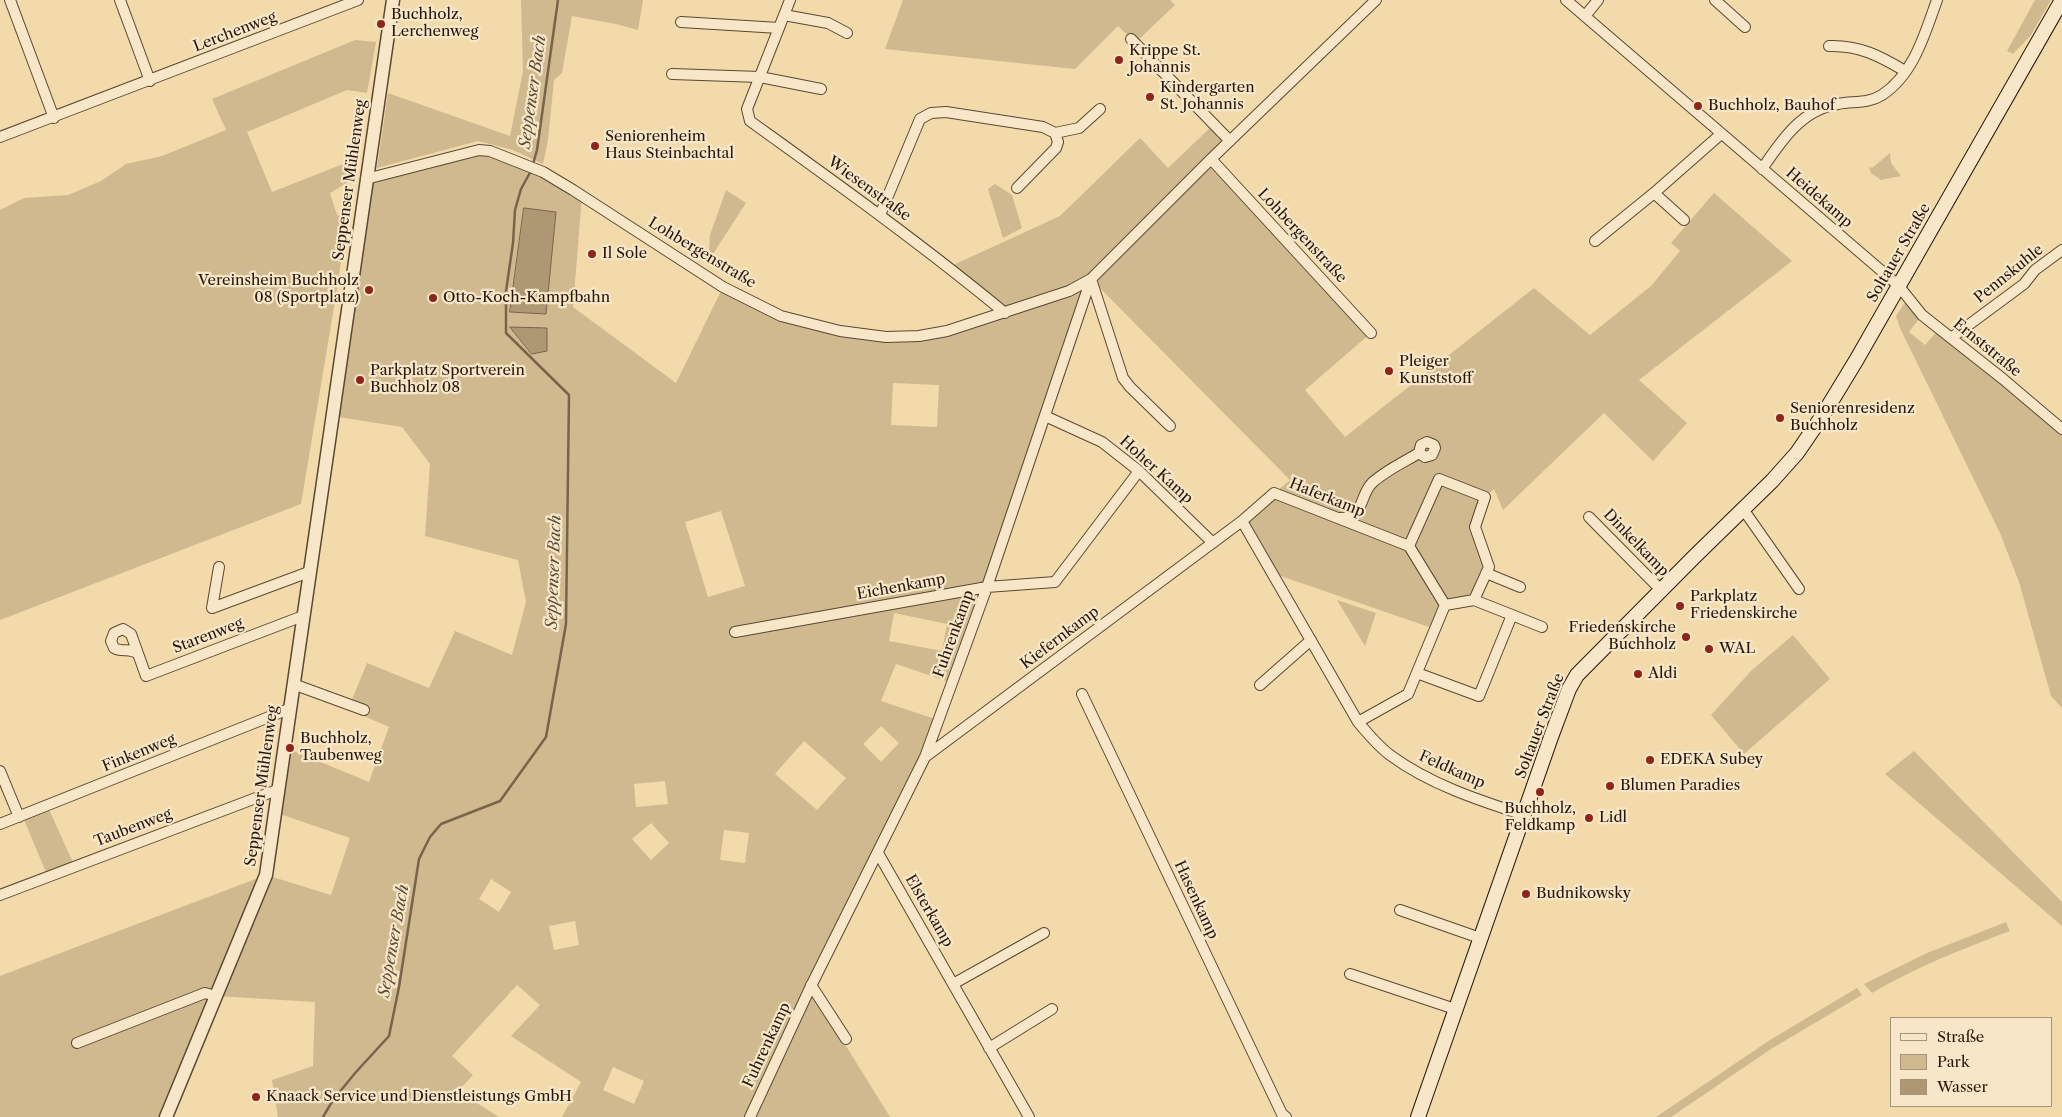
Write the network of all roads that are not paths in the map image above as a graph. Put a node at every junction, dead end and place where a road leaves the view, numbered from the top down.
1 (10, 0) edge
2 (120, 0) edge
3 (358, 0) edge
4 (393, 0) edge
5 (790, 0) edge
6 (1376, 0) edge
7 (1566, 0) edge
8 (1598, 0) edge
9 (1714, 0) edge
10 (1937, 0) edge
11 (2062, 0) edge
12 (339, 3) edge
13 (784, 15) junction
14 (1585, 16) junction
15 (681, 22) dead end
16 (1745, 27) dead end
17 (779, 28) junction
18 (847, 33) dead end
19 (1131, 39) dead end
20 (1830, 46) dead end
21 (1905, 71) junction
22 (672, 74) dead end
23 (760, 77) junction
24 (150, 81) junction
25 (821, 89) dead end
26 (1100, 109) dead end
27 (54, 118) junction
28 (1055, 133) junction
29 (1721, 134) junction
30 (0, 137) edge
31 (1230, 141) junction
32 (1211, 159) junction
33 (1762, 169) junction
34 (366, 179) junction
35 (1017, 188) dead end
36 (1654, 193) junction
37 (880, 215) junction
38 (1684, 220) dead end
39 (1594, 241) dead end
40 (2062, 250) edge
41 (1091, 279) junction
42 (1898, 285) junction
43 (1005, 313) junction
44 (1371, 333) dead end
45 (1951, 338) junction
46 (1045, 416) junction
47 (1170, 426) dead end
48 (2062, 429) edge
49 (1419, 453) dead end
50 (1139, 471) junction
51 (1743, 509) junction
52 (1590, 517) dead end
53 (1338, 518) junction
54 (1242, 521) junction
55 (1213, 543) junction
56 (1409, 546) junction
57 (219, 567) dead end
58 (309, 572) junction
59 (1486, 573) junction
60 (1520, 587) dead end
61 (987, 588) junction
62 (1799, 588) dead end
63 (1661, 590) junction
64 (1474, 600) junction
65 (1445, 605) junction
66 (1512, 615) junction
67 (303, 616) junction
68 (1542, 627) dead end
69 (735, 632) dead end
70 (1311, 640) junction
71 (138, 654) dead end
72 (1417, 673) junction
73 (293, 684) junction
74 (1260, 686) dead end
75 (1082, 694) dead end
76 (289, 709) junction
77 (364, 710) dead end
78 (1358, 722) junction
79 (925, 757) junction
80 (0, 771) edge
81 (277, 790) junction
82 (1524, 815) junction
83 (19, 816) junction
84 (0, 824) edge
85 (878, 853) junction
86 (0, 895) edge
87 (1400, 910) dead end
88 (1044, 933) dead end
89 (1480, 938) junction
90 (1350, 974) dead end
91 (953, 984) junction
92 (811, 985) junction
93 (216, 996) junction
94 (1052, 1009) dead end
95 (1455, 1009) junction
96 (846, 1039) dead end
97 (77, 1043) dead end
98 (989, 1048) junction
99 (166, 1117) edge
100 (750, 1117) edge
101 (1029, 1117) edge
102 (1286, 1117) edge
103 (1418, 1117) edge

1 - 27 street
2 - 24 street
3 - 12 street, Lerchenweg
4 - 34 street, Seppenser Mühlenweg
5 - 13 street, Wiesenstraße
6 - 31 street, Lohbergenstraße
7 - 14 street, Heidekamp
8 - 14 street
9 - 16 street
10 - 21 street
11 - 42 main road, Soltauer Straße
12 - 24 street, Lerchenweg
13 - 17 street, Wiesenstraße
13 - 18 street
14 - 29 street, Heidekamp
15 - 17 street
17 - 23 street, Wiesenstraße
19 - 31 street
20 - 21 street
21 - 33 street
22 - 23 street
23 - 25 street
23 - 37 street, Wiesenstraße
24 - 27 street, Lerchenweg
26 - 28 street
27 - 30 street, Lerchenweg
28 - 35 street
28 - 37 street
29 - 33 street, Heidekamp
29 - 36 street
31 - 32 street, Lohbergenstraße
32 - 41 street, Lohbergenstraße
32 - 44 street, Lohbergenstraße
33 - 42 street, Heidekamp
34 - 43 street, Lohbergenstraße
34 - 58 street, Seppenser Mühlenweg
36 - 38 street
36 - 39 street
37 - 43 street, Wiesenstraße
40 - 45 street, Pennskuhle
41 - 43 street, Lohbergenstraße
41 - 46 street, Fuhrenkamp
41 - 47 street
42 - 45 street, Ernststraße
42 - 51 main road, Soltauer Straße
45 - 48 street, Ernststraße
46 - 50 street, Hoher Kamp
46 - 61 street, Fuhrenkamp
49 - 53 street
50 - 55 street, Hoher Kamp
50 - 61 street, Eichenkamp
51 - 62 street
51 - 63 main road, Soltauer Straße
52 - 63 street, Dinkelkamp
53 - 54 street, Haferkamp
53 - 56 street, Haferkamp
54 - 55 street
54 - 70 street, Feldkamp
55 - 79 street, Kiefernkamp
56 - 59 street
56 - 65 street
57 - 58 street
58 - 67 street, Seppenser Mühlenweg
59 - 60 street
59 - 64 street
61 - 69 street, Eichenkamp
61 - 79 street, Fuhrenkamp
63 - 82 main road, Soltauer Straße
64 - 65 street
64 - 66 street
65 - 72 street
66 - 68 street
66 - 72 street
67 - 71 street, Starenweg
67 - 73 street, Seppenser Mühlenweg
70 - 74 street
70 - 78 street, Feldkamp
72 - 78 street
73 - 76 street, Seppenser Mühlenweg
73 - 77 street
75 - 102 street, Hasenkamp
76 - 81 street, Seppenser Mühlenweg
76 - 83 street, Finkenweg
78 - 82 street, Feldkamp
79 - 85 street, Fuhrenkamp
80 - 83 street
81 - 86 street, Taubenweg
81 - 93 street, Seppenser Mühlenweg
82 - 89 main road, Soltauer Straße
83 - 84 street, Finkenweg
85 - 91 street, Elsterkamp
85 - 92 street, Fuhrenkamp
87 - 89 street
88 - 91 street
89 - 95 main road, Soltauer Straße
90 - 95 street
91 - 98 street, Elsterkamp
92 - 96 street
92 - 100 street, Fuhrenkamp
93 - 97 street
93 - 99 street, Seppenser Mühlenweg
94 - 98 street
95 - 103 main road, Soltauer Straße
98 - 101 street, Elsterkamp

